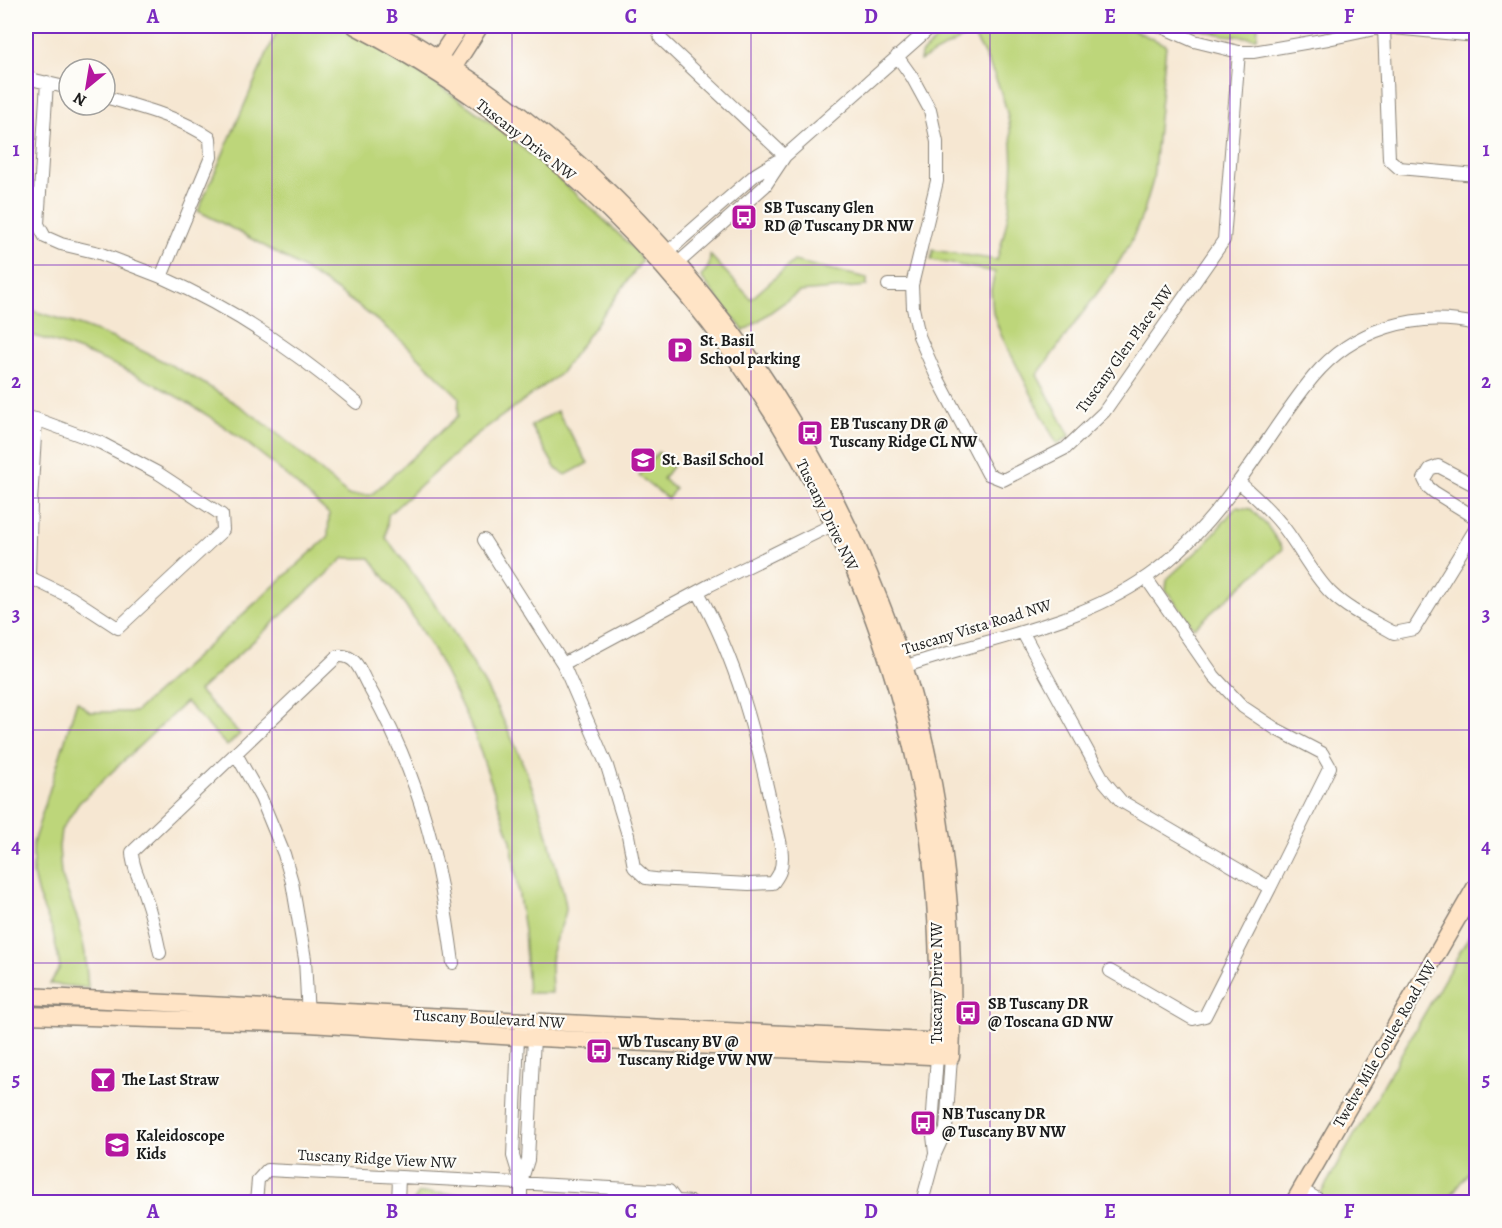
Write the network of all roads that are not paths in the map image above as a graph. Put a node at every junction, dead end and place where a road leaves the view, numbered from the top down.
1 (355, 26) edge
2 (383, 26) edge
3 (460, 26) edge
4 (480, 26) edge
5 (657, 26) edge
6 (932, 26) edge
7 (1160, 26) edge
8 (1384, 27) junction
9 (1476, 36) edge
10 (1239, 52) junction
11 (897, 56) junction
12 (442, 69) junction
13 (26, 78) edge
14 (47, 82) junction
15 (57, 85) edge
16 (117, 101) edge
17 (785, 156) junction
18 (1476, 175) edge
19 (669, 260) junction
20 (160, 277) junction
21 (888, 285) dead end
22 (912, 285) junction
23 (1476, 324) edge
24 (357, 403) dead end
25 (31, 418) edge
26 (1239, 482) junction
27 (1476, 486) edge
28 (1476, 518) edge
29 (839, 521) junction
30 (1476, 528) edge
31 (484, 540) dead end
32 (1146, 578) junction
33 (698, 592) junction
34 (1023, 633) junction
35 (563, 664) junction
36 (898, 669) junction
37 (236, 754) junction
38 (1476, 886) edge
39 (1270, 888) junction
40 (160, 953) dead end
41 (453, 963) dead end
42 (1110, 971) dead end
43 (26, 996) edge
44 (26, 1015) edge
45 (308, 1017) junction
46 (527, 1021) junction
47 (526, 1037) junction
48 (944, 1049) junction
49 (399, 1178) junction
50 (521, 1182) junction
51 (1298, 1196) edge
52 (677, 1202) edge
53 (256, 1203) edge
54 (398, 1203) edge
55 (521, 1203) edge
56 (692, 1203) edge
57 (922, 1203) edge
58 (1323, 1203) edge

1 - 12 street, Tuscany Drive NW
2 - 12 street, Tuscany Drive NW
3 - 12 street
4 - 12 street
5 - 17 street
6 - 11 street
7 - 10 street
8 - 9 street
8 - 10 street
8 - 18 street
10 - 22 street, Tuscany Glen Place NW
11 - 17 street
11 - 22 street, Tuscany Glen Place NW
12 - 19 street, Tuscany Drive NW
13 - 14 street
14 - 15 street
14 - 20 street
16 - 20 street
17 - 19 street
19 - 29 street, Tuscany Drive NW
20 - 24 street
21 - 22 street
23 - 26 street, Tuscany Vista Road NW
25 - 25 street
26 - 30 street
26 - 32 street, Tuscany Vista Road NW
27 - 28 street
29 - 33 street
29 - 36 street, Tuscany Drive NW
31 - 35 street
32 - 34 street, Tuscany Vista Road NW
32 - 39 street
33 - 35 street
33 - 35 street
34 - 36 street, Tuscany Vista Road NW
34 - 39 street
36 - 48 street, Tuscany Drive NW
37 - 40 street
37 - 41 street
37 - 45 street
38 - 51 street, Twelve Mile Coulee Road NW
39 - 42 street
43 - 45 street, Tuscany Boulevard NW
44 - 45 street, Tuscany Boulevard NW
45 - 46 street, Tuscany Boulevard NW
45 - 47 street, Tuscany Boulevard NW
46 - 47 street
46 - 48 street, Tuscany Boulevard NW
47 - 48 street, Tuscany Boulevard NW
47 - 50 street
48 - 57 street, Tuscany Drive NW
49 - 50 street, Tuscany Ridge View NW
49 - 53 street, Tuscany Ridge View NW
49 - 54 street
50 - 52 street, Tuscany Ridge View NW
50 - 55 street
51 - 58 street
52 - 56 street, Tuscany Ridge View NW

